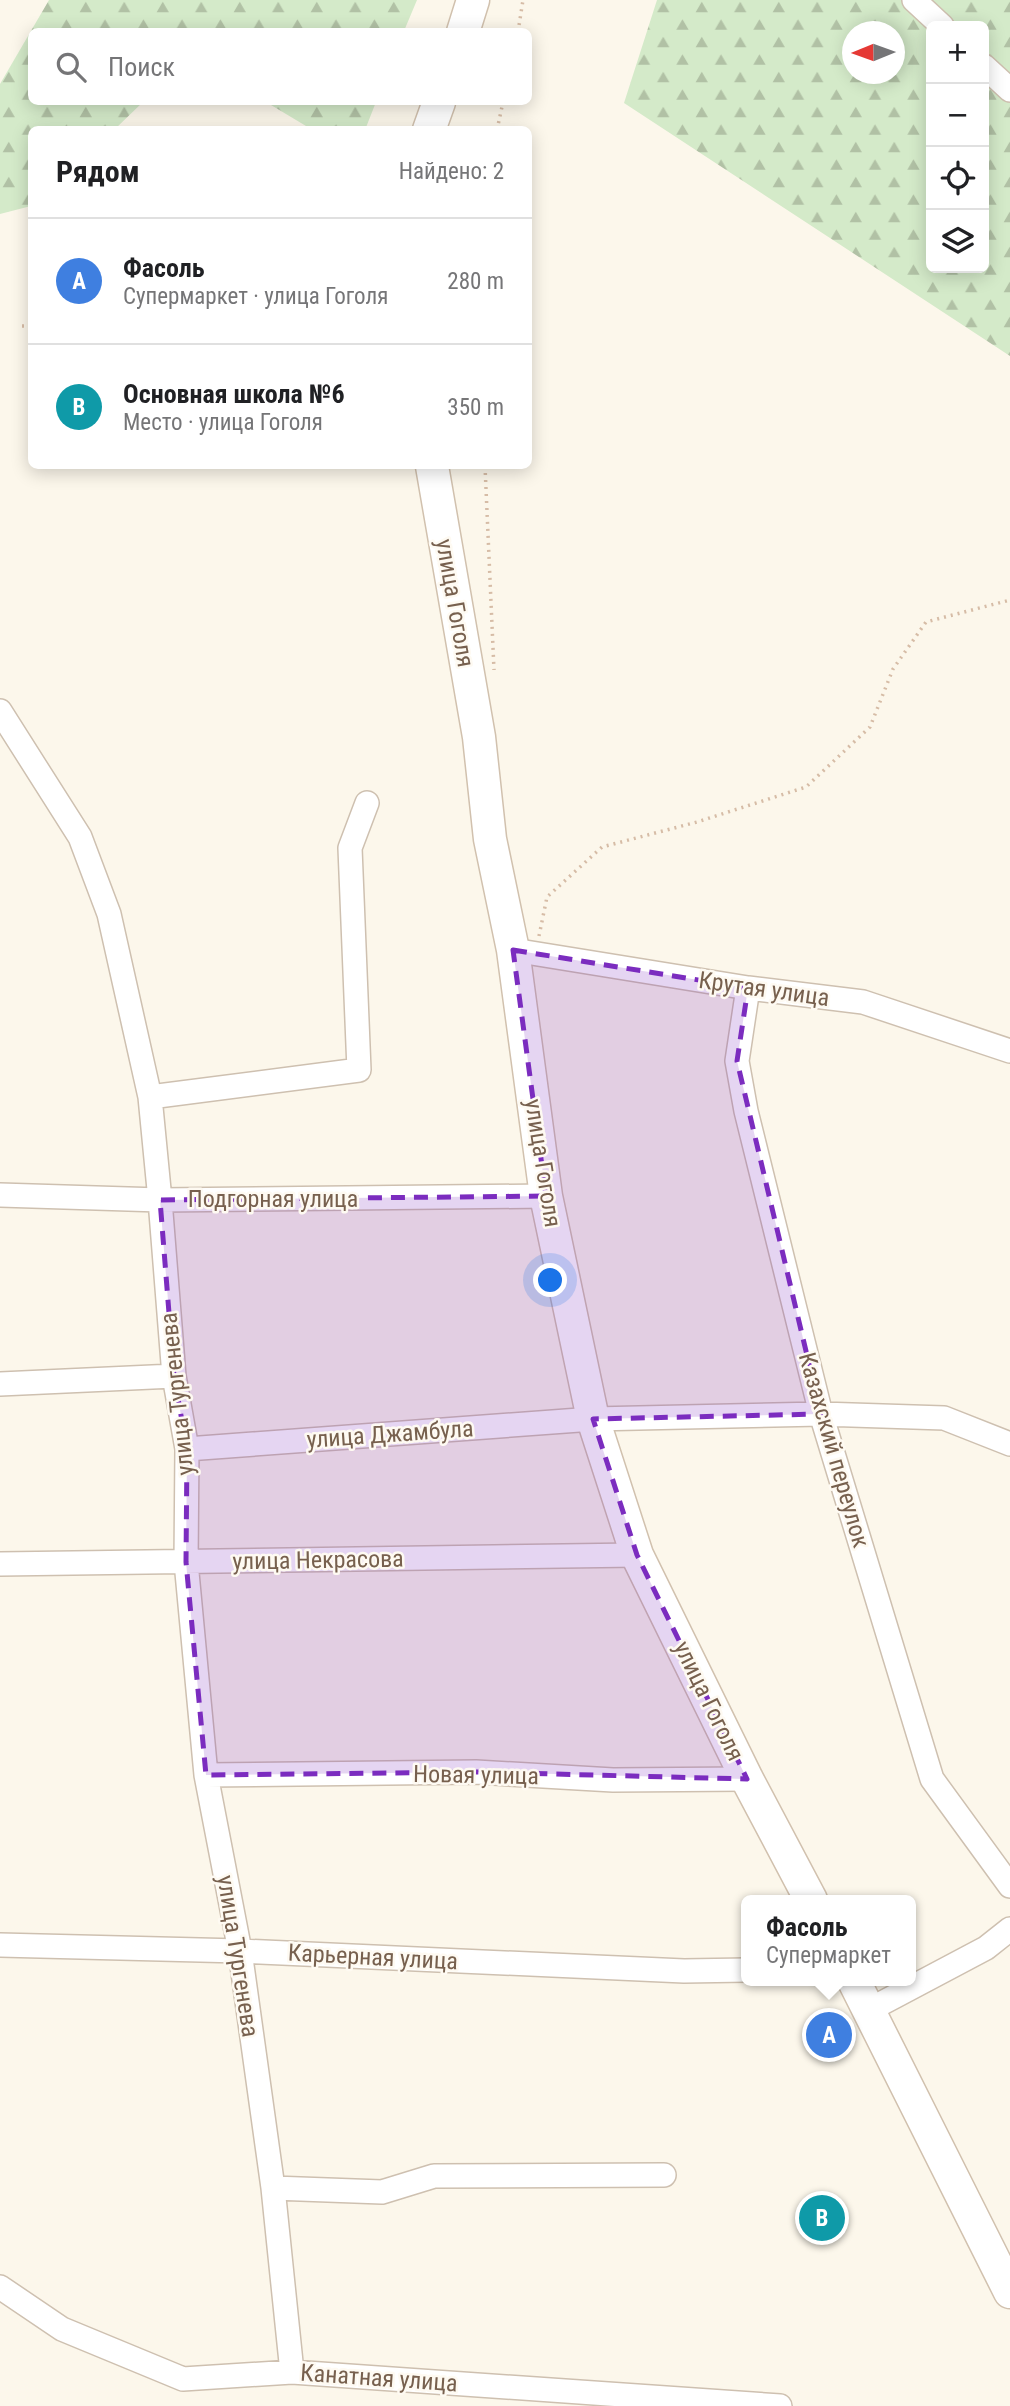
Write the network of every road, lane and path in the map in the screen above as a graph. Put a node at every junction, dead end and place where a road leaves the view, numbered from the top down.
1 (523, 0) edge
2 (914, 0) edge
3 (937, 21) edge
4 (519, 28) edge
5 (989, 71) edge
6 (1010, 90) edge
7 (438, 105) edge
8 (502, 105) edge
9 (430, 126) edge
10 (498, 126) edge
11 (22, 326) dead end
12 (28, 326) edge
13 (433, 469) edge
14 (1010, 600) edge
15 (0, 711) edge
16 (367, 803) dead end
17 (524, 952) junction
18 (748, 988) junction
19 (1010, 1051) edge
20 (150, 1097) junction
21 (0, 1195) edge
22 (546, 1196) junction
23 (160, 1200) junction
24 (174, 1376) junction
25 (0, 1384) edge
26 (821, 1414) junction
27 (593, 1419) junction
28 (1010, 1444) edge
29 (187, 1449) junction
30 (637, 1555) junction
31 (186, 1562) junction
32 (0, 1564) edge
33 (206, 1775) junction
34 (747, 1779) junction
35 (1010, 1886) edge
36 (808, 1895) edge
37 (1010, 1929) edge
38 (0, 1945) edge
39 (240, 1951) junction
40 (741, 1970) edge
41 (916, 1985) edge
42 (856, 1986) edge
43 (914, 1986) edge
44 (869, 2010) junction
45 (664, 2175) dead end
46 (273, 2188) junction
47 (0, 2287) edge
48 (1010, 2292) edge
49 (292, 2372) junction
50 (780, 2406) edge

1 - 4 path
2 - 3 street
5 - 6 street
7 - 9 street
8 - 10 path
11 - 12 path
13 - 17 street, улица Гоголя
14 - 17 path
15 - 20 street, улица Тургенева
16 - 20 street
17 - 18 street, Крутая улица
17 - 22 street, улица Гоголя
18 - 19 street, Крутая улица
18 - 26 street, Казахский переулок
20 - 23 street, улица Тургенева
21 - 23 street, Подгорная улица
22 - 23 street, Подгорная улица
22 - 27 street, улица Гоголя
23 - 24 street, улица Тургенева
24 - 25 street
24 - 29 street, улица Тургенева
26 - 27 street, улица Джамбула
26 - 28 street, улица Джамбула
26 - 35 street, Казахский переулок
27 - 29 street, улица Джамбула
27 - 30 street, улица Гоголя
29 - 31 street, улица Тургенева
30 - 31 street, улица Некрасова
30 - 34 street, улица Гоголя
31 - 32 street, улица Некрасова
31 - 33 street, улица Тургенева
33 - 34 street, Новая улица
33 - 39 street, улица Тургенева
34 - 36 street, улица Гоголя
37 - 41 street
38 - 39 street, Карьерная улица
39 - 40 street, Карьерная улица
39 - 46 street, улица Тургенева
42 - 44 street
43 - 44 street
44 - 48 street
45 - 46 street
46 - 49 street, улица Тургенева
47 - 49 street, Канатная улица
49 - 50 street, Канатная улица

